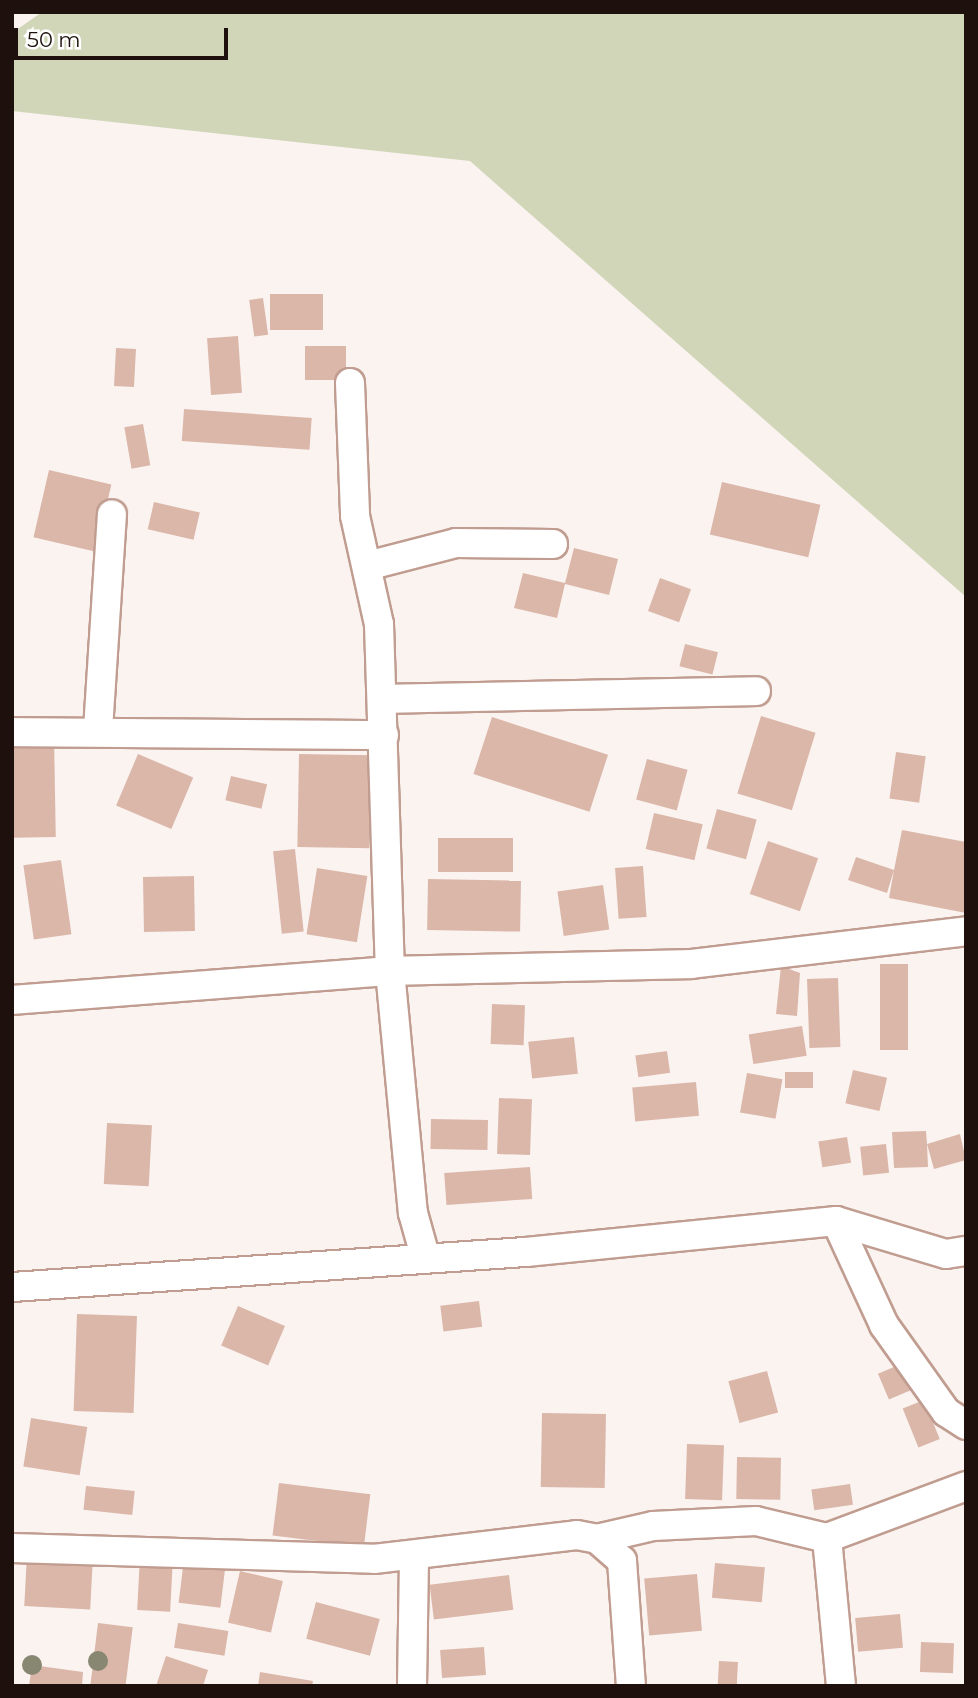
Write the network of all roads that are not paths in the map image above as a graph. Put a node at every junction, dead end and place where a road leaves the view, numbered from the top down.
1 (350, 383) dead end
2 (111, 514) dead end
3 (553, 544) dead end
4 (367, 566) junction
5 (756, 691) dead end
6 (382, 699) junction
7 (98, 730) junction
8 (12, 732) edge
9 (384, 735) junction
10 (966, 931) edge
11 (390, 971) junction
12 (12, 1000) edge
13 (836, 1221) junction
14 (966, 1251) edge
15 (425, 1255) junction
16 (12, 1287) edge
17 (966, 1425) edge
18 (966, 1486) edge
19 (827, 1538) junction
20 (597, 1539) junction
21 (12, 1548) edge
22 (414, 1556) junction
23 (412, 1686) edge
24 (631, 1686) edge
25 (841, 1686) edge

1 - 4 street
2 - 7 street
3 - 4 street
4 - 6 street
5 - 6 street
6 - 9 street
7 - 8 street
7 - 9 street
9 - 11 street
10 - 11 street
11 - 12 street
11 - 15 street
13 - 14 street
13 - 15 street
13 - 17 street
15 - 16 street
18 - 19 street
19 - 20 street
19 - 25 street
20 - 22 street
20 - 24 street
21 - 22 street
22 - 23 street

